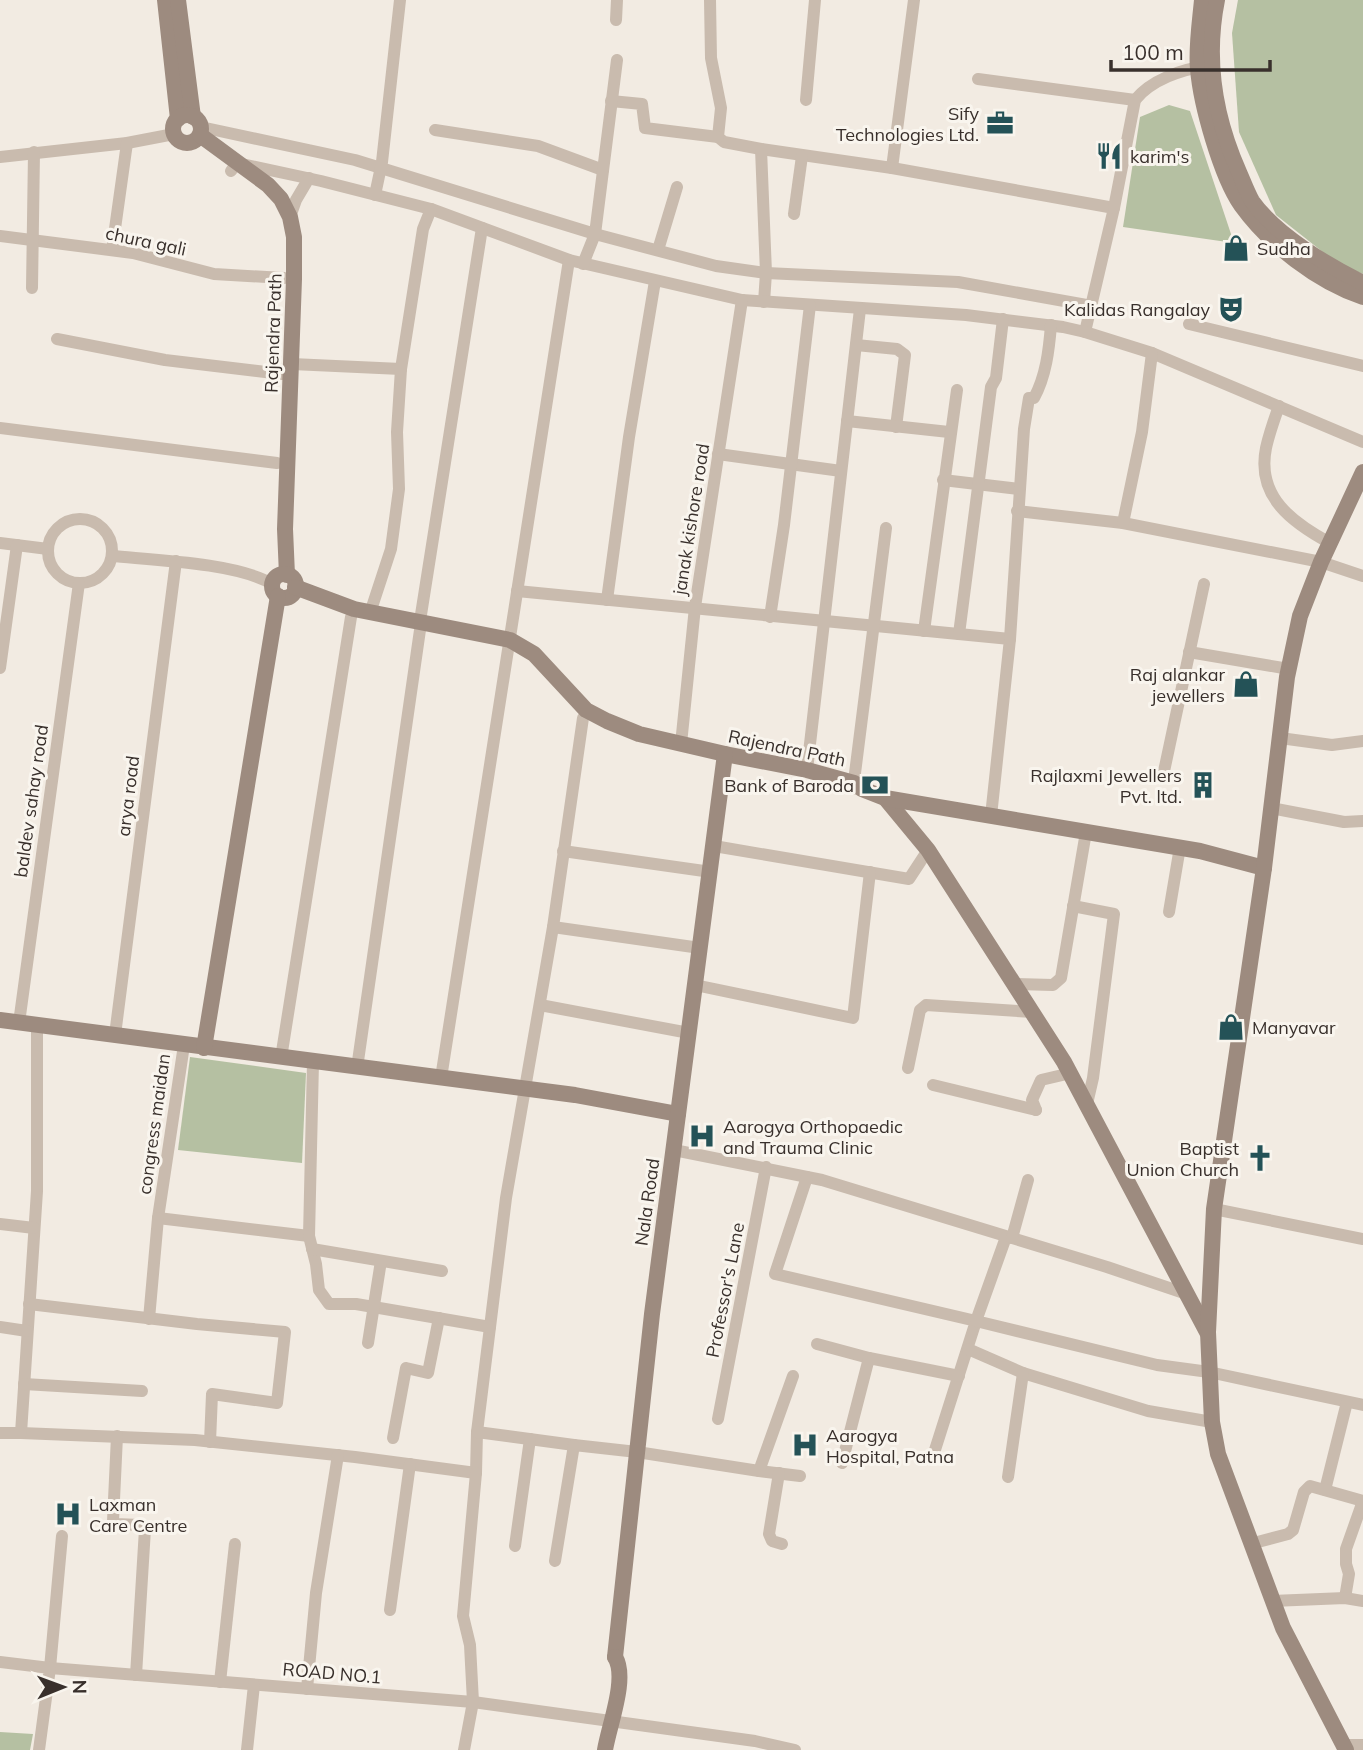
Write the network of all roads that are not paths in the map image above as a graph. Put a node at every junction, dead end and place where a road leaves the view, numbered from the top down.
1 (165, 0) edge
2 (177, 0) edge
3 (400, 0) edge
4 (617, 0) edge
5 (710, 0) edge
6 (815, 0) edge
7 (915, 0) edge
8 (1202, 0) edge
9 (1217, 0) edge
10 (617, 20) dead end
11 (617, 60) dead end
12 (1204, 66) junction
13 (978, 79) dead end
14 (806, 100) dead end
15 (1135, 100) junction
16 (611, 101) junction
17 (190, 129) junction
18 (435, 130) dead end
19 (718, 137) junction
20 (127, 143) junction
21 (761, 149) junction
22 (34, 152) junction
23 (802, 156) junction
24 (0, 157) edge
25 (234, 167) junction
26 (381, 168) junction
27 (892, 168) junction
28 (603, 170) junction
29 (309, 178) junction
30 (677, 187) dead end
31 (375, 195) junction
32 (1114, 208) junction
33 (431, 209) junction
34 (794, 214) dead end
35 (290, 217) junction
36 (482, 228) junction
37 (595, 234) junction
38 (0, 236) edge
39 (33, 239) junction
40 (112, 250) junction
41 (658, 250) junction
42 (569, 260) junction
43 (583, 264) junction
44 (766, 273) junction
45 (284, 278) junction
46 (655, 281) junction
47 (1363, 283) edge
48 (32, 288) dead end
49 (1363, 297) edge
50 (742, 300) junction
51 (764, 302) junction
52 (810, 305) junction
53 (1092, 306) junction
54 (860, 309) junction
55 (1003, 319) junction
56 (1189, 324) dead end
57 (1051, 326) junction
58 (1085, 332) junction
59 (57, 339) dead end
60 (856, 345) junction
61 (1152, 354) junction
62 (1363, 366) edge
63 (287, 369) junction
64 (401, 369) junction
65 (957, 390) dead end
66 (1279, 406) junction
67 (847, 421) junction
68 (896, 427) junction
69 (0, 428) edge
70 (949, 432) junction
71 (1363, 442) edge
72 (718, 454) junction
73 (277, 463) junction
74 (790, 464) junction
75 (841, 471) junction
76 (1363, 472) edge
77 (943, 480) junction
78 (979, 484) junction
79 (1019, 489) junction
80 (1017, 511) junction
81 (1124, 523) junction
82 (886, 528) dead end
83 (0, 543) edge
84 (1330, 543) junction
85 (17, 545) junction
86 (48, 549) junction
87 (112, 556) junction
88 (176, 561) junction
89 (1321, 562) junction
90 (1363, 576) edge
91 (79, 583) junction
92 (1204, 584) dead end
93 (283, 586) junction
94 (517, 591) junction
95 (607, 600) junction
96 (695, 607) junction
97 (370, 613) junction
98 (351, 617) junction
99 (769, 617) junction
100 (824, 621) junction
101 (420, 625) junction
102 (874, 626) junction
103 (924, 631) junction
104 (959, 634) junction
105 (1010, 639) junction
106 (509, 644) junction
107 (1189, 652) junction
108 (0, 668) edge
109 (1289, 669) junction
110 (583, 719) junction
111 (638, 738) junction
112 (1280, 738) junction
113 (1363, 741) edge
114 (681, 744) junction
115 (724, 758) junction
116 (807, 770) junction
117 (1163, 776) dead end
118 (856, 787) junction
119 (885, 798) junction
120 (1271, 808) junction
121 (991, 816) junction
122 (1363, 821) edge
123 (1086, 832) junction
124 (714, 846) junction
125 (1180, 848) junction
126 (928, 850) junction
127 (563, 851) junction
128 (1264, 868) junction
129 (711, 872) junction
130 (870, 872) junction
131 (1073, 906) junction
132 (1169, 912) dead end
133 (553, 927) junction
134 (700, 948) junction
135 (1015, 984) junction
136 (695, 985) junction
137 (540, 1005) junction
138 (1032, 1012) junction
139 (0, 1020) edge
140 (19, 1023) junction
141 (37, 1025) junction
142 (689, 1033) junction
143 (115, 1035) junction
144 (184, 1045) junction
145 (204, 1048) junction
146 (281, 1058) junction
147 (313, 1062) junction
148 (357, 1068) junction
149 (908, 1068) dead end
150 (1071, 1073) junction
151 (441, 1079) junction
152 (933, 1085) dead end
153 (526, 1089) junction
154 (1087, 1104) junction
155 (678, 1114) junction
156 (674, 1150) junction
157 (766, 1167) junction
158 (807, 1177) junction
159 (1028, 1180) dead end
160 (1214, 1209) junction
161 (158, 1218) junction
162 (0, 1224) edge
163 (34, 1228) junction
164 (1009, 1238) junction
165 (1363, 1239) edge
166 (310, 1243) junction
167 (381, 1261) junction
168 (442, 1271) dead end
169 (1187, 1294) junction
170 (29, 1304) junction
171 (373, 1307) junction
172 (439, 1318) junction
173 (149, 1319) junction
174 (976, 1321) junction
175 (0, 1327) edge
176 (490, 1327) junction
177 (27, 1331) junction
178 (1208, 1332) junction
179 (368, 1343) dead end
180 (817, 1344) dead end
181 (968, 1349) junction
182 (869, 1358) junction
183 (1209, 1372) junction
184 (1023, 1373) junction
185 (793, 1376) dead end
186 (959, 1376) junction
187 (24, 1384) junction
188 (142, 1391) dead end
189 (1347, 1402) junction
190 (1363, 1405) edge
191 (718, 1419) dead end
192 (1212, 1422) junction
193 (477, 1432) junction
194 (0, 1433) edge
195 (21, 1433) junction
196 (117, 1436) junction
197 (393, 1438) dead end
198 (530, 1439) junction
199 (210, 1442) junction
200 (574, 1445) junction
201 (637, 1452) junction
202 (934, 1453) dead end
203 (338, 1455) junction
204 (842, 1463) dead end
205 (411, 1464) junction
206 (759, 1471) junction
207 (476, 1473) junction
208 (779, 1474) junction
209 (800, 1476) dead end
210 (1008, 1477) dead end
211 (1325, 1490) junction
212 (1363, 1501) edge
213 (62, 1536) dead end
214 (235, 1544) dead end
215 (782, 1544) dead end
216 (1250, 1544) junction
217 (515, 1545) dead end
218 (555, 1561) dead end
219 (1345, 1598) junction
220 (1272, 1601) junction
221 (1363, 1601) edge
222 (390, 1610) dead end
223 (0, 1662) edge
224 (50, 1668) junction
225 (136, 1675) junction
226 (220, 1682) junction
227 (254, 1685) junction
228 (307, 1689) junction
229 (473, 1702) junction
230 (610, 1723) junction
231 (1363, 1745) edge
232 (1344, 1747) edge
233 (39, 1750) edge
234 (247, 1750) edge
235 (464, 1750) edge
236 (605, 1750) edge
237 (795, 1750) edge

1 - 17 main road
2 - 17 main road
3 - 26 street
4 - 10 street
5 - 19 street
6 - 14 street
7 - 27 street
8 - 12 main road
9 - 12 main road
11 - 16 street
12 - 15 street
12 - 47 main road
12 - 49 main road
13 - 15 street
15 - 32 street
16 - 19 street
16 - 28 street
17 - 20 street
17 - 25 main road, Rajendra Path
17 - 26 street
18 - 28 street
19 - 21 street
20 - 22 street
20 - 40 street
21 - 23 street
21 - 44 street
22 - 24 street
22 - 39 street
23 - 27 street
23 - 34 street
25 - 29 street
25 - 35 main road, Rajendra Path
25 - 45 main road, Rajendra Path
26 - 31 street
26 - 37 street
27 - 32 street
28 - 37 street
29 - 31 street
29 - 35 street
30 - 41 street
31 - 33 street
32 - 53 street
33 - 36 street
33 - 64 street
35 - 63 main road, Rajendra Path
36 - 42 street
36 - 101 street
37 - 41 street
37 - 43 street
38 - 39 street, chura gali
39 - 40 street, chura gali
39 - 48 street
40 - 45 street, chura gali
41 - 44 street
42 - 43 street
42 - 94 street
43 - 46 street
44 - 51 street
44 - 53 street
45 - 63 main road, Rajendra Path
46 - 50 street
46 - 95 street
50 - 51 street
50 - 72 street, janak kishore road
51 - 52 street
52 - 54 street
52 - 74 street
53 - 58 street
54 - 55 street
54 - 60 street
55 - 57 street
55 - 78 street
56 - 62 street
57 - 58 street
57 - 79 street
58 - 61 street
59 - 63 street
60 - 67 street
60 - 68 street
61 - 66 street
61 - 81 street
63 - 64 street
63 - 73 main road, Rajendra Path
63 - 93 main road, Rajendra Path
64 - 97 street
65 - 70 street
66 - 71 street
66 - 84 street
67 - 68 street
67 - 75 street
68 - 70 street
69 - 73 street
70 - 77 street
72 - 74 street
72 - 96 street, janak kishore road
73 - 93 main road, Rajendra Path
74 - 75 street
74 - 99 street
75 - 100 street
76 - 84 main road
77 - 78 street
77 - 103 street
78 - 79 street
78 - 104 street
79 - 80 street
80 - 81 street
80 - 105 street
81 - 89 street
82 - 102 street
83 - 85 street
84 - 89 main road
85 - 86 street
85 - 108 street
86 - 87 street
86 - 91 street
87 - 88 street
87 - 91 street
88 - 93 street
88 - 143 street, arya road
89 - 90 street
89 - 109 main road
91 - 140 street, baldev sahay road
92 - 107 street
93 - 97 main road, Rajendra Path
93 - 98 main road, Rajendra Path
93 - 145 main road
94 - 95 street
94 - 106 street
95 - 96 street
96 - 99 street
96 - 114 street, janak kishore road
97 - 101 main road, Rajendra Path
98 - 101 main road, Rajendra Path
98 - 146 street
99 - 100 street
100 - 102 street
100 - 116 street
101 - 106 main road, Rajendra Path
101 - 148 street
102 - 103 street
102 - 118 street
103 - 104 street
104 - 105 street
105 - 121 street
106 - 110 main road, Rajendra Path
106 - 111 main road, Rajendra Path
106 - 151 street
107 - 109 street
107 - 117 street
109 - 112 main road
110 - 111 main road, Rajendra Path
110 - 127 street
111 - 114 main road, Rajendra Path
111 - 115 main road, Rajendra Path
112 - 113 street
112 - 120 main road
114 - 115 main road, Rajendra Path
115 - 116 main road, Rajendra Path
115 - 118 main road, Rajendra Path
115 - 124 main road, Nala Road
116 - 118 main road, Rajendra Path
118 - 119 main road
119 - 121 main road
119 - 126 main road
120 - 122 street
120 - 128 main road
121 - 123 main road
123 - 125 main road
123 - 131 street
124 - 129 main road, Nala Road
124 - 130 street
125 - 128 main road
125 - 132 street
126 - 130 street
126 - 135 main road
127 - 129 street
127 - 133 street
128 - 160 main road
129 - 134 main road, Nala Road
130 - 136 street
131 - 135 street
131 - 154 street
133 - 134 street
133 - 137 street
134 - 136 main road, Nala Road
135 - 138 main road
136 - 142 main road, Nala Road
137 - 142 street
137 - 153 street
138 - 149 street
138 - 150 main road
139 - 140 main road
140 - 141 main road
141 - 143 main road
141 - 163 street
142 - 155 main road, Nala Road
143 - 144 main road
144 - 145 main road
144 - 161 street, congress maidan
145 - 146 main road
146 - 147 main road
147 - 148 main road
147 - 166 street
148 - 151 main road
150 - 152 street
150 - 154 main road
151 - 153 main road
153 - 155 main road
153 - 176 street
154 - 169 main road
155 - 156 main road, Nala Road
156 - 157 street
156 - 201 main road, Nala Road
157 - 158 street
157 - 191 street, Professor's Lane
158 - 164 street
158 - 174 street
159 - 164 street
160 - 165 street
160 - 178 main road
161 - 166 street, congress maidan
161 - 173 street
162 - 163 street
163 - 170 street
164 - 169 street
164 - 174 street
166 - 167 street, congress maidan
166 - 171 street
167 - 168 street, congress maidan
167 - 171 street
169 - 178 main road
170 - 173 street
170 - 177 street
171 - 172 street
171 - 179 street
172 - 176 street
172 - 197 street
173 - 199 street
174 - 181 street
174 - 183 street
175 - 177 street
176 - 193 street
177 - 187 street
178 - 183 main road
180 - 182 street
181 - 184 street
181 - 186 street
182 - 186 street
182 - 204 street
183 - 189 street
183 - 192 main road
184 - 192 street
184 - 210 street
185 - 206 street
186 - 202 street
187 - 188 street
187 - 195 street
189 - 190 street
189 - 211 street
192 - 216 main road
193 - 198 street
193 - 207 street
194 - 195 street
195 - 196 street
196 - 199 street
196 - 225 street
198 - 200 street
198 - 217 street
199 - 203 street
200 - 201 street
200 - 218 street
201 - 206 street
201 - 230 main road, Nala Road
203 - 205 street
203 - 228 street
205 - 207 street
205 - 222 street
206 - 208 street
207 - 229 street
208 - 209 street
208 - 215 street
211 - 212 street
211 - 216 street
212 - 219 street
213 - 224 street
214 - 226 street
216 - 220 main road
219 - 220 street
219 - 221 street
220 - 232 main road
223 - 224 street, ROAD NO.1
224 - 225 street, ROAD NO.1
224 - 233 street
225 - 226 street, ROAD NO.1
226 - 227 street, ROAD NO.1
227 - 228 street, ROAD NO.1
227 - 234 street
228 - 229 street, ROAD NO.1
229 - 230 street, ROAD NO.1
229 - 235 street
230 - 236 main road
230 - 237 street, ROAD NO.1
231 - 232 street

